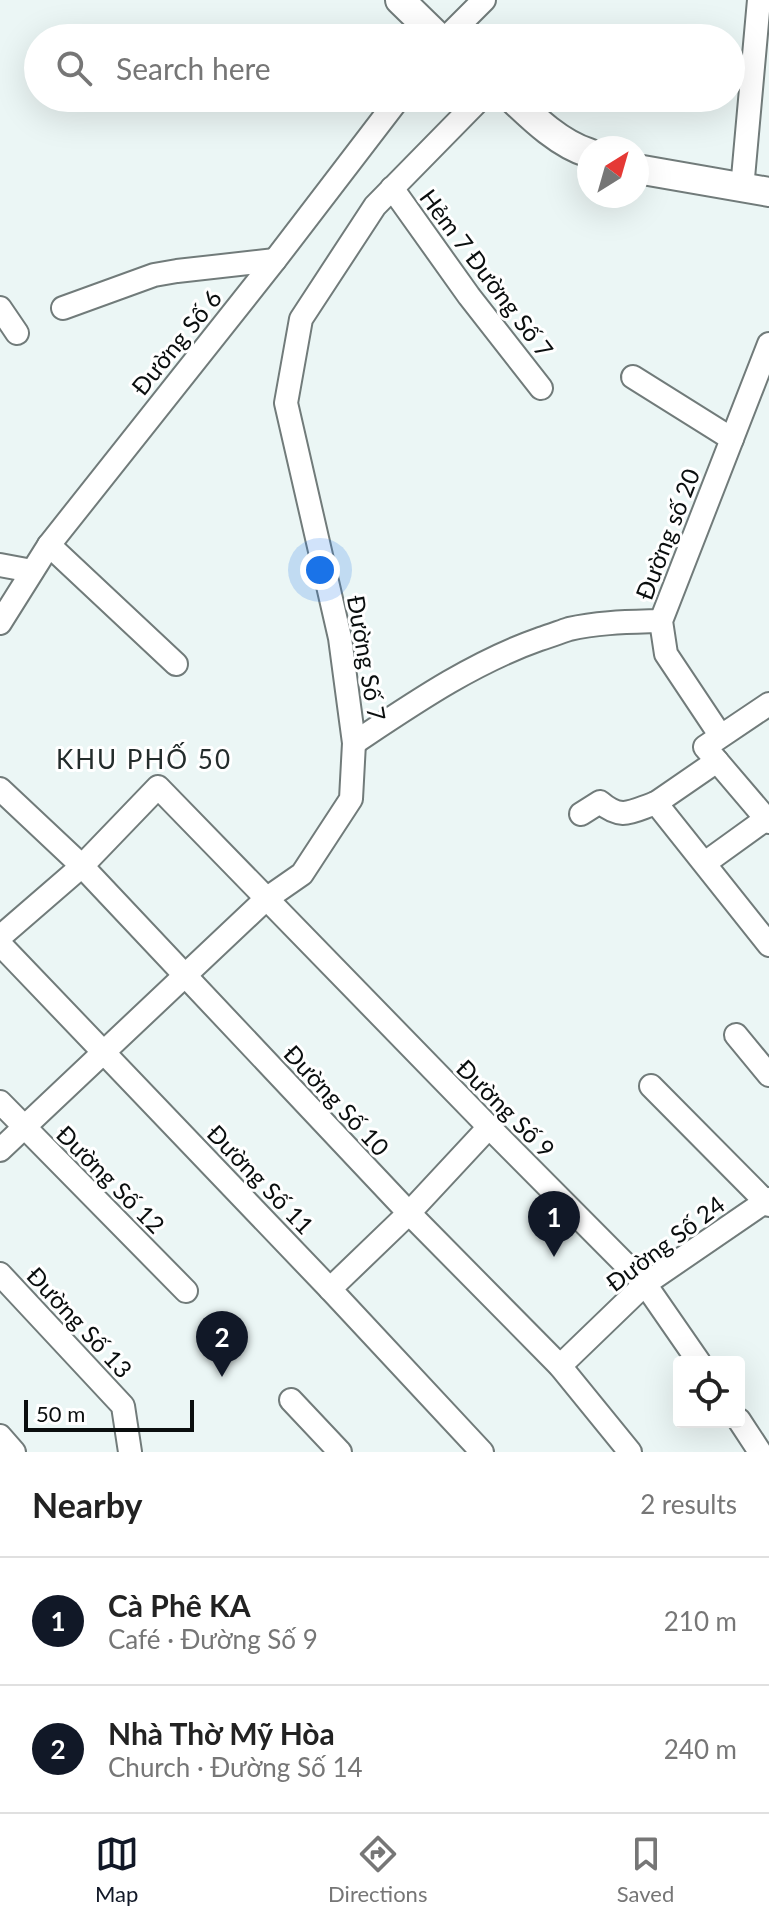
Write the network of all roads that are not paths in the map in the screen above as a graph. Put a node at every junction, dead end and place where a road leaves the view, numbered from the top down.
1 (400, 0) edge
2 (484, 0) edge
3 (759, 0) edge
4 (425, 24) edge
5 (460, 24) edge
6 (388, 112) edge
7 (467, 112) edge
8 (527, 112) edge
9 (577, 149) edge
10 (649, 171) edge
11 (392, 188) junction
12 (755, 190) edge
13 (275, 260) junction
14 (0, 308) edge
15 (63, 308) dead end
16 (17, 333) dead end
17 (769, 344) edge
18 (633, 377) dead end
19 (541, 388) dead end
20 (732, 439) junction
21 (49, 545) junction
22 (0, 565) edge
23 (32, 571) junction
24 (661, 621) junction
25 (0, 623) edge
26 (176, 664) dead end
27 (767, 710) edge
28 (720, 735) junction
29 (354, 743) junction
30 (717, 761) junction
31 (0, 789) edge
32 (656, 803) junction
33 (581, 814) dead end
34 (768, 821) edge
35 (82, 866) junction
36 (711, 871) junction
37 (266, 899) junction
38 (0, 937) edge
39 (0, 944) edge
40 (769, 945) edge
41 (184, 975) junction
42 (736, 1035) dead end
43 (103, 1053) junction
44 (769, 1075) edge
45 (651, 1086) dead end
46 (0, 1102) edge
47 (23, 1127) junction
48 (489, 1127) junction
49 (0, 1150) edge
50 (768, 1202) edge
51 (409, 1213) junction
52 (0, 1274) edge
53 (645, 1284) junction
54 (330, 1289) junction
55 (186, 1291) dead end
56 (695, 1356) edge
57 (560, 1366) junction
58 (291, 1400) dead end
59 (744, 1428) edge
60 (0, 1436) edge
61 (629, 1451) edge
62 (14, 1452) edge
63 (130, 1452) edge
64 (340, 1452) edge
65 (482, 1452) edge
66 (760, 1452) edge

1 - 4 main road
2 - 5 street
3 - 12 street
6 - 13 street, Đường Số 6
7 - 11 street, Đường Số 7
8 - 9 main road
10 - 12 main road
11 - 19 street, Hẻm 7 Đường Số 7
11 - 29 street, Đường Số 7
13 - 15 street
13 - 21 street, Đường Số 6
14 - 16 street
17 - 20 street, Đường số 20
18 - 20 street
20 - 24 street, Đường số 20
21 - 23 street, Đường Số 6
21 - 26 street
22 - 23 street
23 - 25 street, Đường Số 6
24 - 28 street, Đường số 20
24 - 29 street
27 - 28 street
28 - 30 street
29 - 37 street, Đường Số 7
30 - 32 street
30 - 34 street
31 - 35 street, Đường Số 10
32 - 33 street
32 - 36 street
34 - 36 street
35 - 37 street, Đường Số 9
35 - 38 street
35 - 41 street, Đường Số 10
36 - 40 street
37 - 41 street, Đường Số 7
37 - 48 street, Đường Số 9
39 - 43 street, Đường Số 11
41 - 43 street, Đường Số 7
41 - 51 street, Đường Số 10
42 - 44 street
43 - 47 street, Đường Số 7
43 - 54 street, Đường Số 11
45 - 50 street
46 - 47 street, Đường Số 12
47 - 49 street, Đường Số 7
47 - 55 street, Đường Số 12
48 - 51 street
48 - 53 street, Đường Số 9
50 - 53 street, Đường Số 24
51 - 54 street
51 - 57 street, Đường Số 10
52 - 63 street, Đường Số 13
53 - 56 street, Đường Số 9
53 - 57 street, Đường Số 24
54 - 65 street, Đường Số 11
57 - 61 street, Đường Số 10
58 - 64 street
59 - 66 street
60 - 62 street

